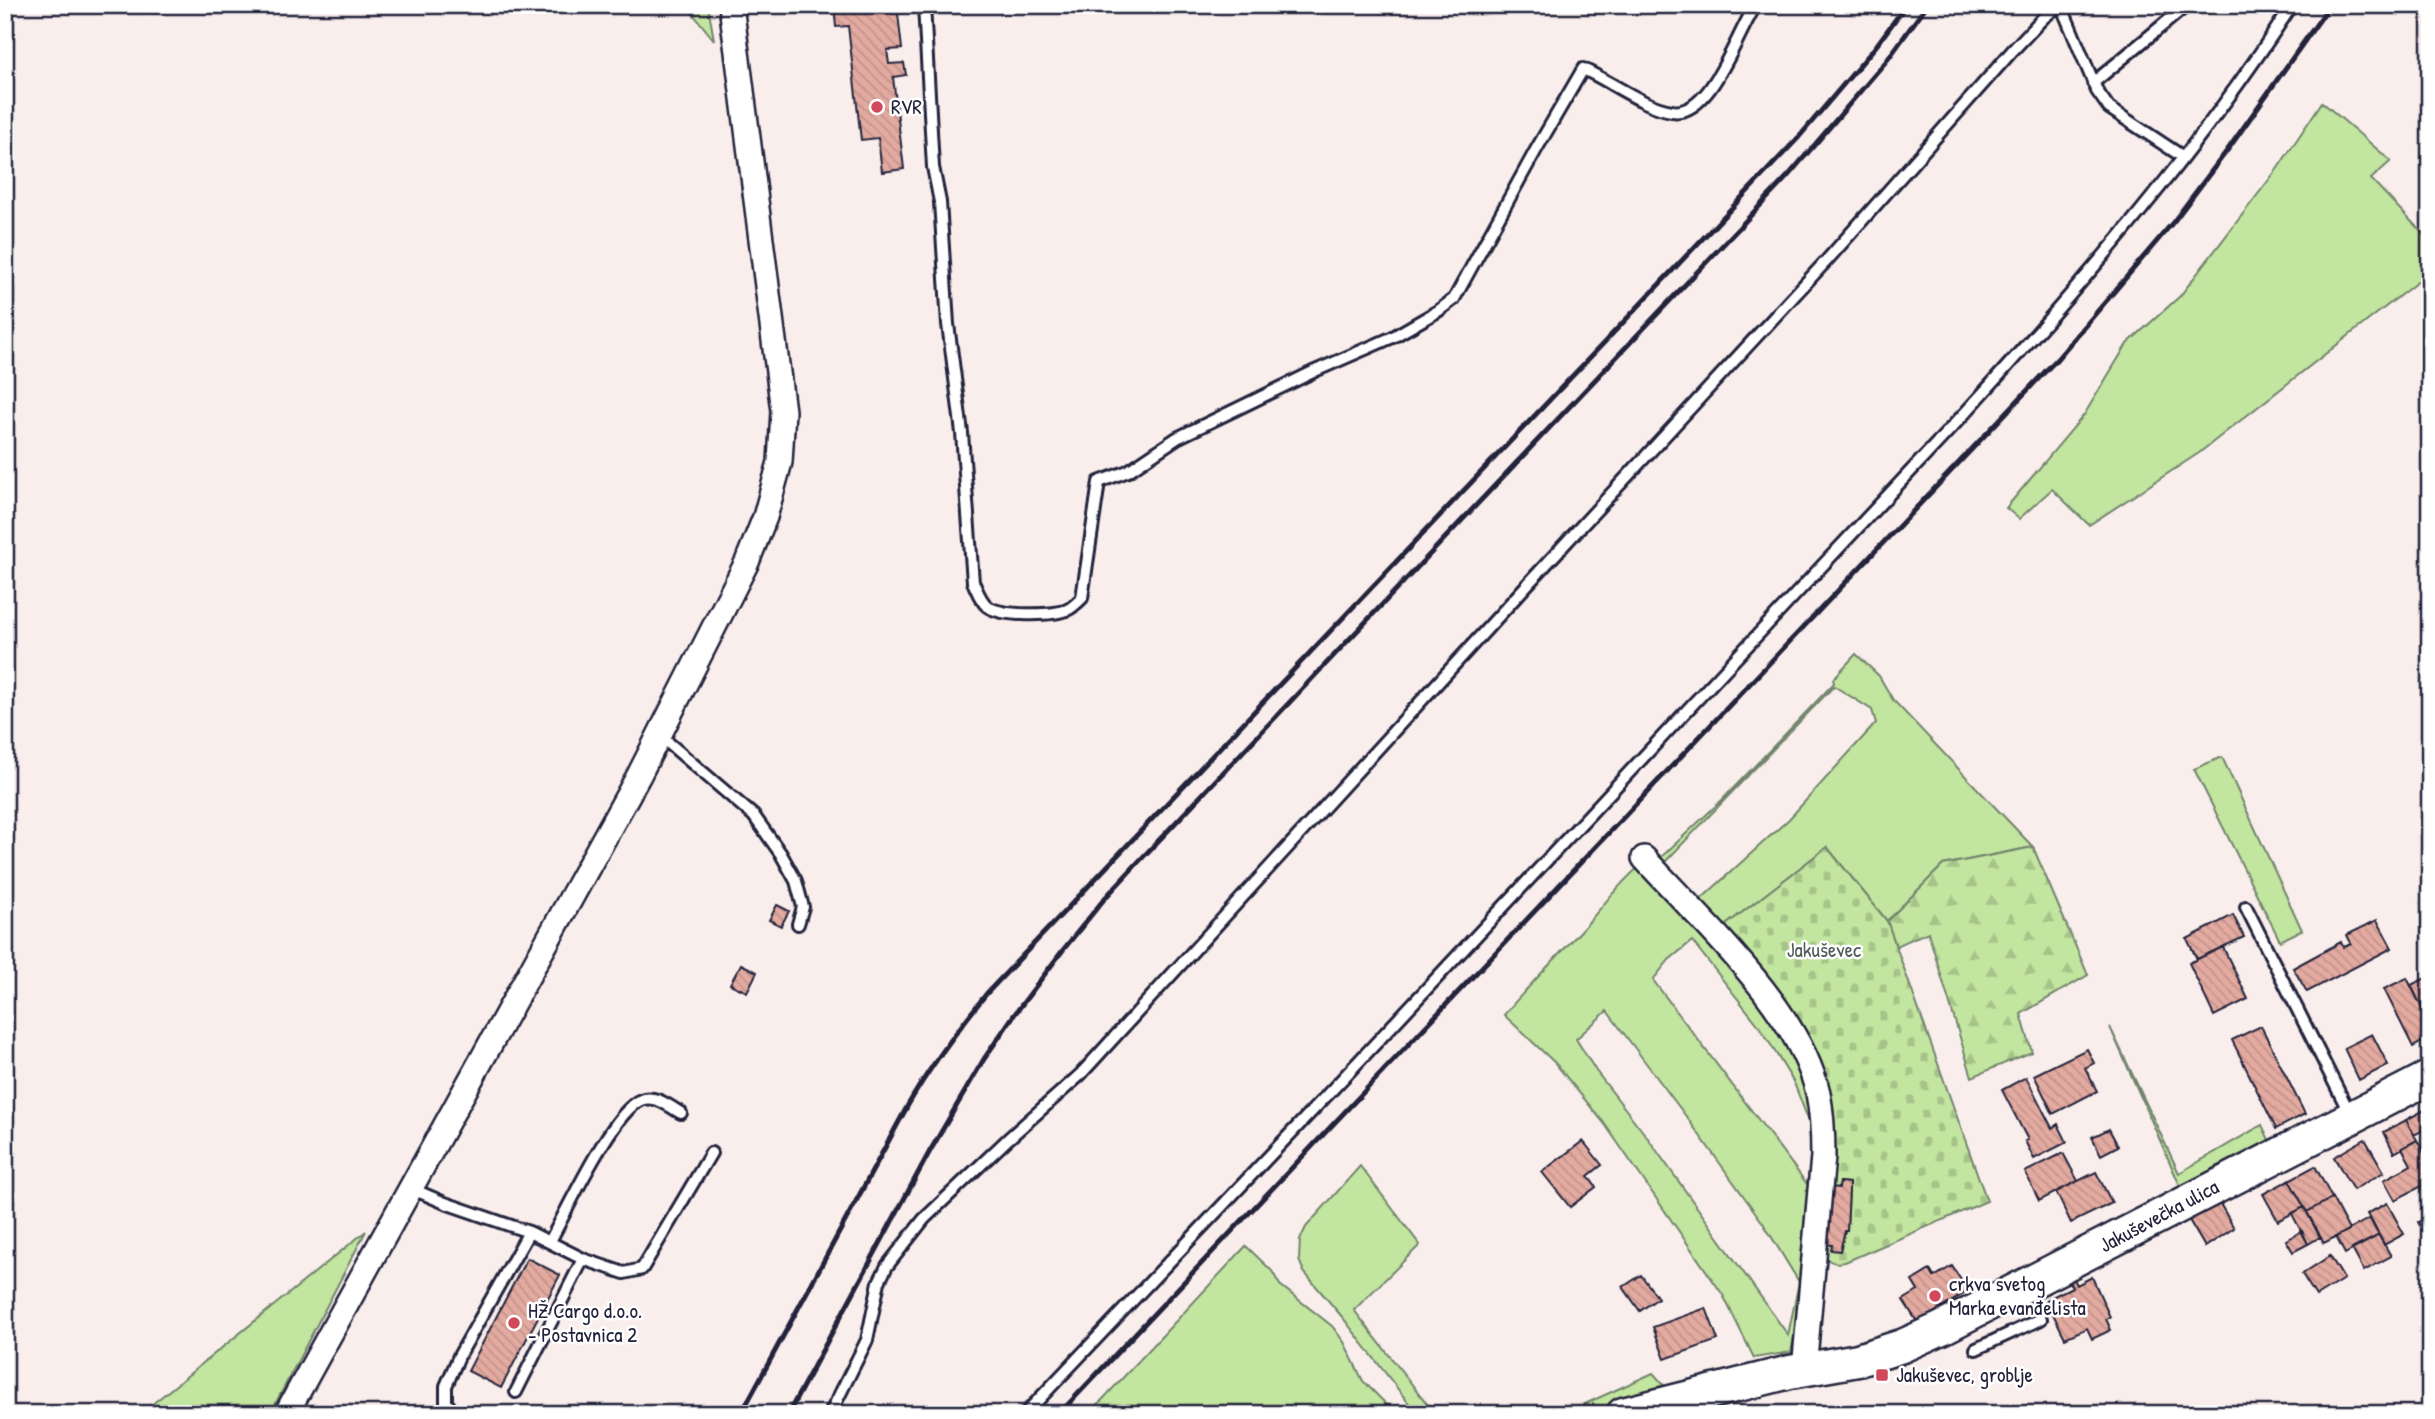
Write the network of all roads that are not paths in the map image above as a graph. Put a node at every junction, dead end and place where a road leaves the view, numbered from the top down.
1 (731, 5) edge
2 (924, 5) edge
3 (1756, 5) edge
4 (2060, 5) edge
5 (2187, 5) edge
6 (2292, 5) edge
7 (2093, 83) junction
8 (2183, 157) junction
9 (658, 734) junction
10 (1644, 858) dead end
11 (2246, 906) dead end
12 (798, 924) dead end
13 (2430, 1077) edge
14 (681, 1112) dead end
15 (2351, 1116) junction
16 (711, 1153) dead end
17 (410, 1188) junction
18 (529, 1232) junction
19 (551, 1241) junction
20 (583, 1259) junction
21 (2041, 1319) dead end
22 (1976, 1349) dead end
23 (1804, 1370) junction
24 (516, 1392) dead end
25 (286, 1414) edge
26 (454, 1414) edge
27 (830, 1414) edge
28 (1025, 1414) edge
29 (1623, 1414) edge

1 - 9 street
2 - 3 lane
4 - 7 lane
4 - 27 lane
5 - 7 lane
6 - 8 lane
7 - 8 lane
8 - 28 lane
9 - 12 lane
9 - 17 street
10 - 23 street
11 - 15 lane
13 - 15 main road, Jakuševečka ulica
14 - 19 lane
15 - 23 main road, Jakuševečka ulica
16 - 20 lane
17 - 18 lane
17 - 25 street
18 - 19 lane
18 - 26 lane
19 - 20 lane
20 - 24 lane
21 - 22 lane
23 - 29 main road, Jakuševečka ulica

